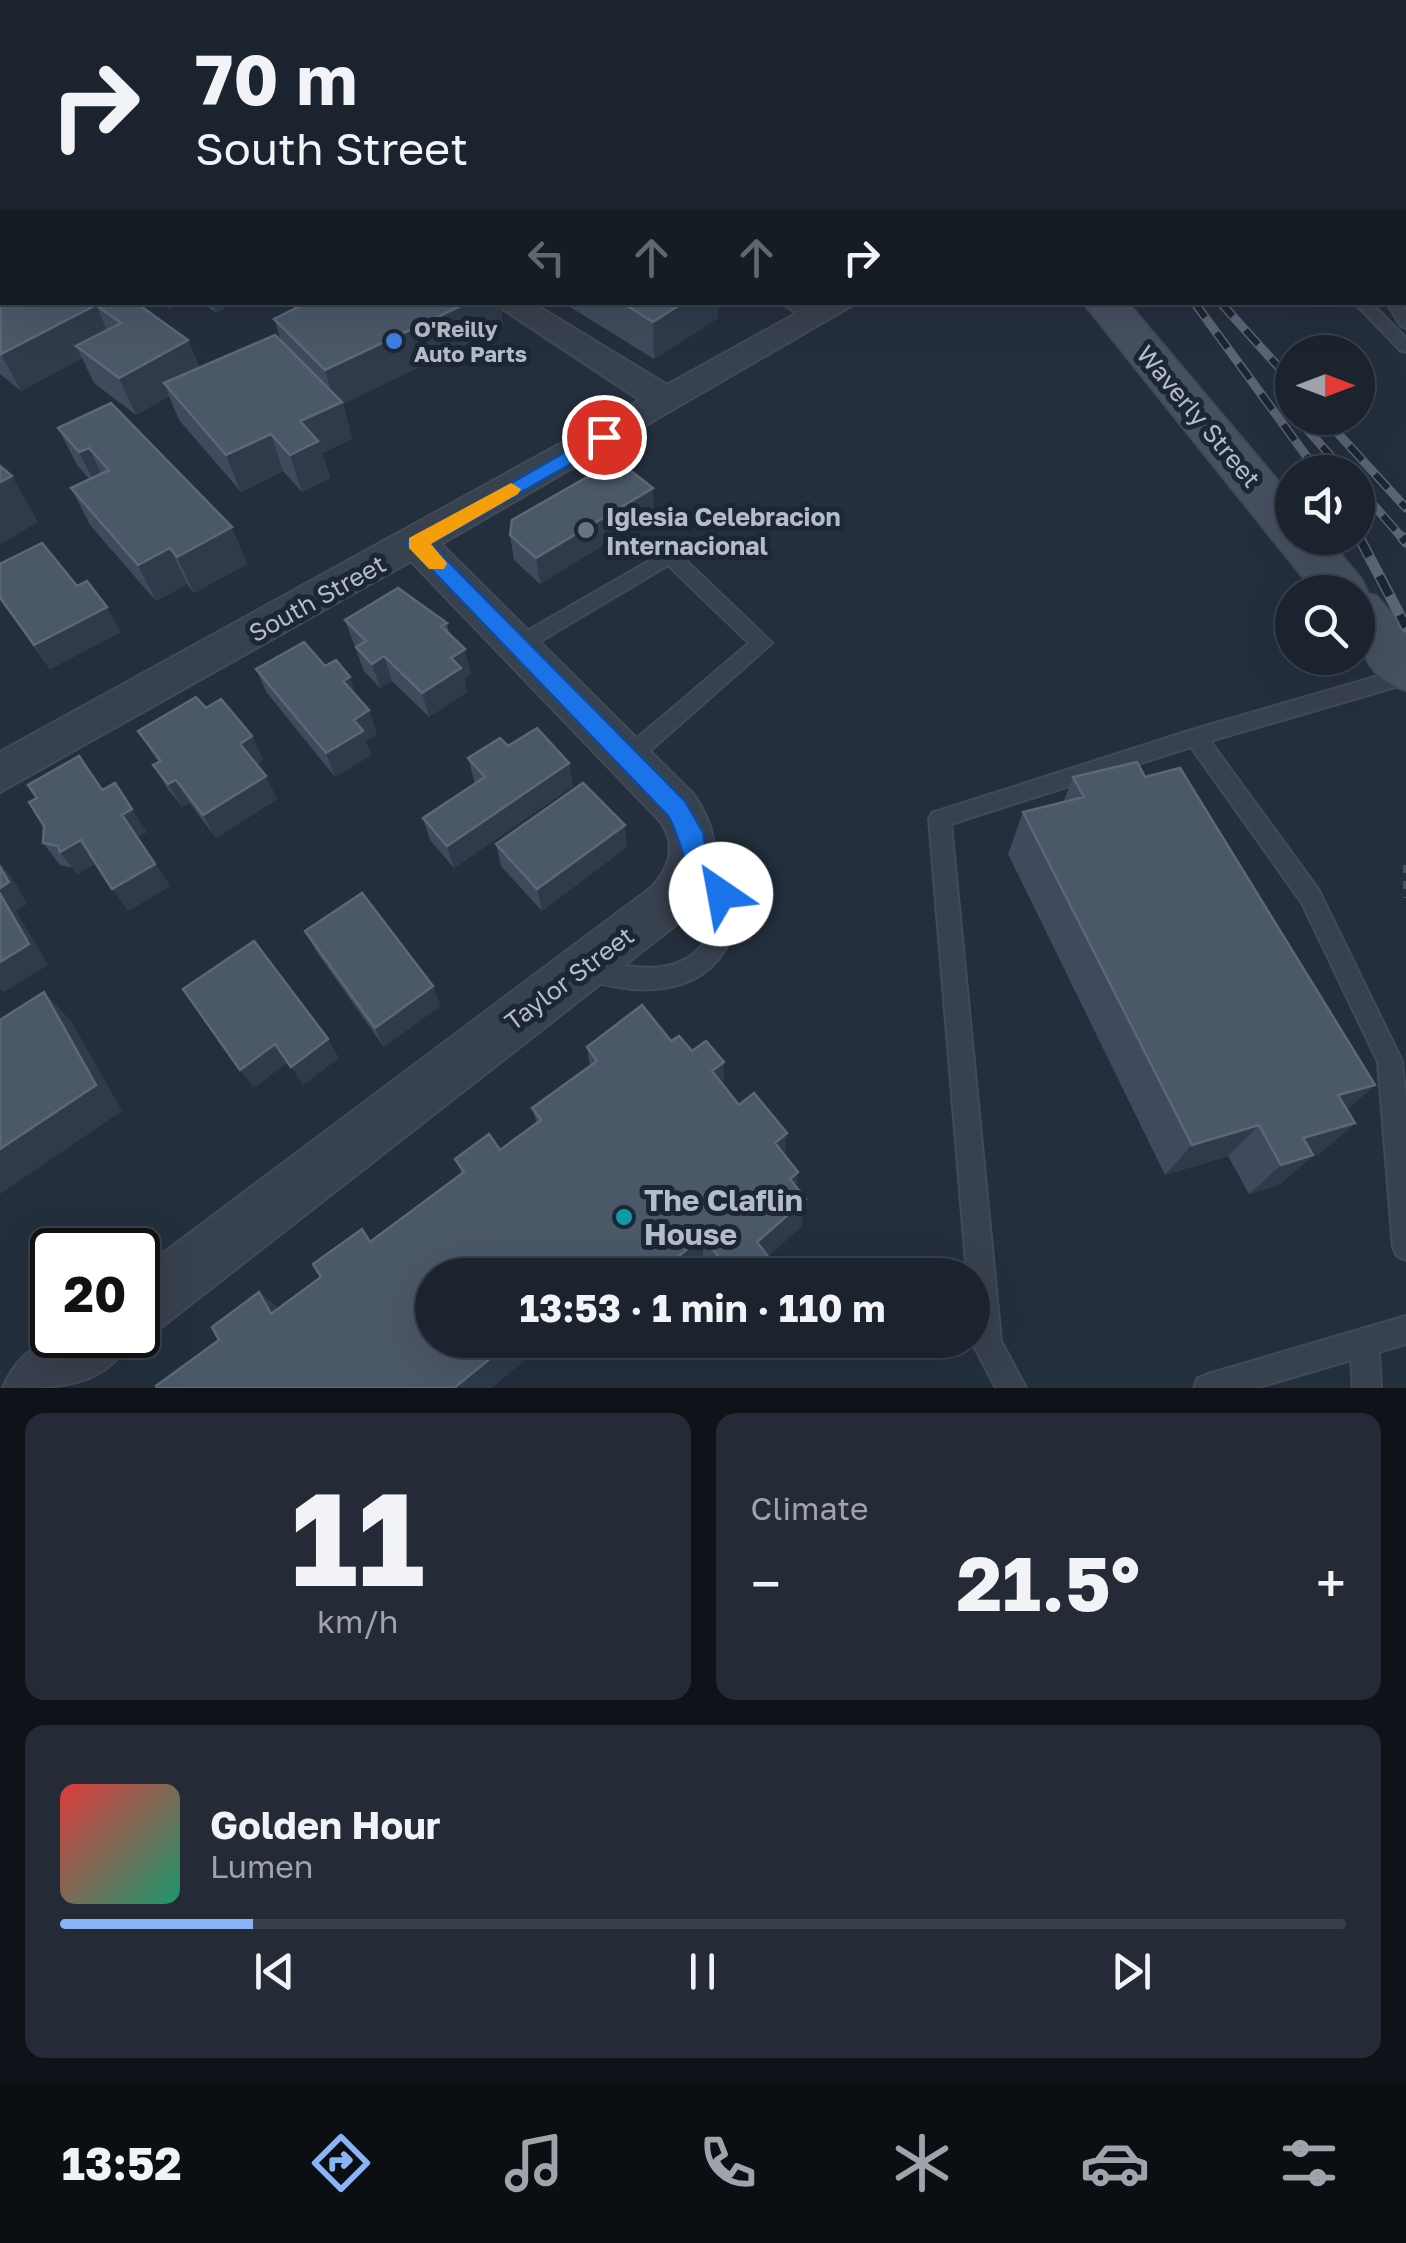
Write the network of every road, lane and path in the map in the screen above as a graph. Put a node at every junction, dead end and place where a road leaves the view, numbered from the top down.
1 (513, 305) edge
2 (1106, 305) edge
3 (1364, 305) edge
4 (814, 308) edge
5 (1406, 346) edge
6 (667, 401) junction
7 (1275, 509) edge
8 (417, 543) junction
9 (1312, 555) edge
10 (1330, 575) edge
11 (1375, 632) edge
12 (517, 646) junction
13 (1406, 673) edge
14 (1195, 737) junction
15 (628, 758) junction
16 (0, 774) edge
17 (694, 860) junction
18 (1406, 865) edge
19 (1406, 898) edge
20 (582, 968) junction
21 (1406, 1247) edge
22 (160, 1291) edge
23 (1406, 1330) edge
24 (1364, 1346) junction
25 (73, 1358) edge
26 (33, 1388) edge
27 (1012, 1388) edge
28 (1208, 1388) edge
29 (1366, 1388) edge

1 - 6 street
2 - 7 main road, Waverly Street
3 - 5 lane
4 - 6 street, South Street
6 - 8 street, South Street
8 - 12 street
8 - 16 street, South Street
9 - 10 main road
11 - 13 main road
12 - 15 street
12 - 15 lane
13 - 14 lane
14 - 21 lane
14 - 27 lane
15 - 17 street
17 - 20 street, Taylor Street
17 - 20 lane
18 - 19 path
20 - 22 street, Taylor Street
23 - 24 lane
24 - 28 lane
24 - 29 lane
25 - 26 street

